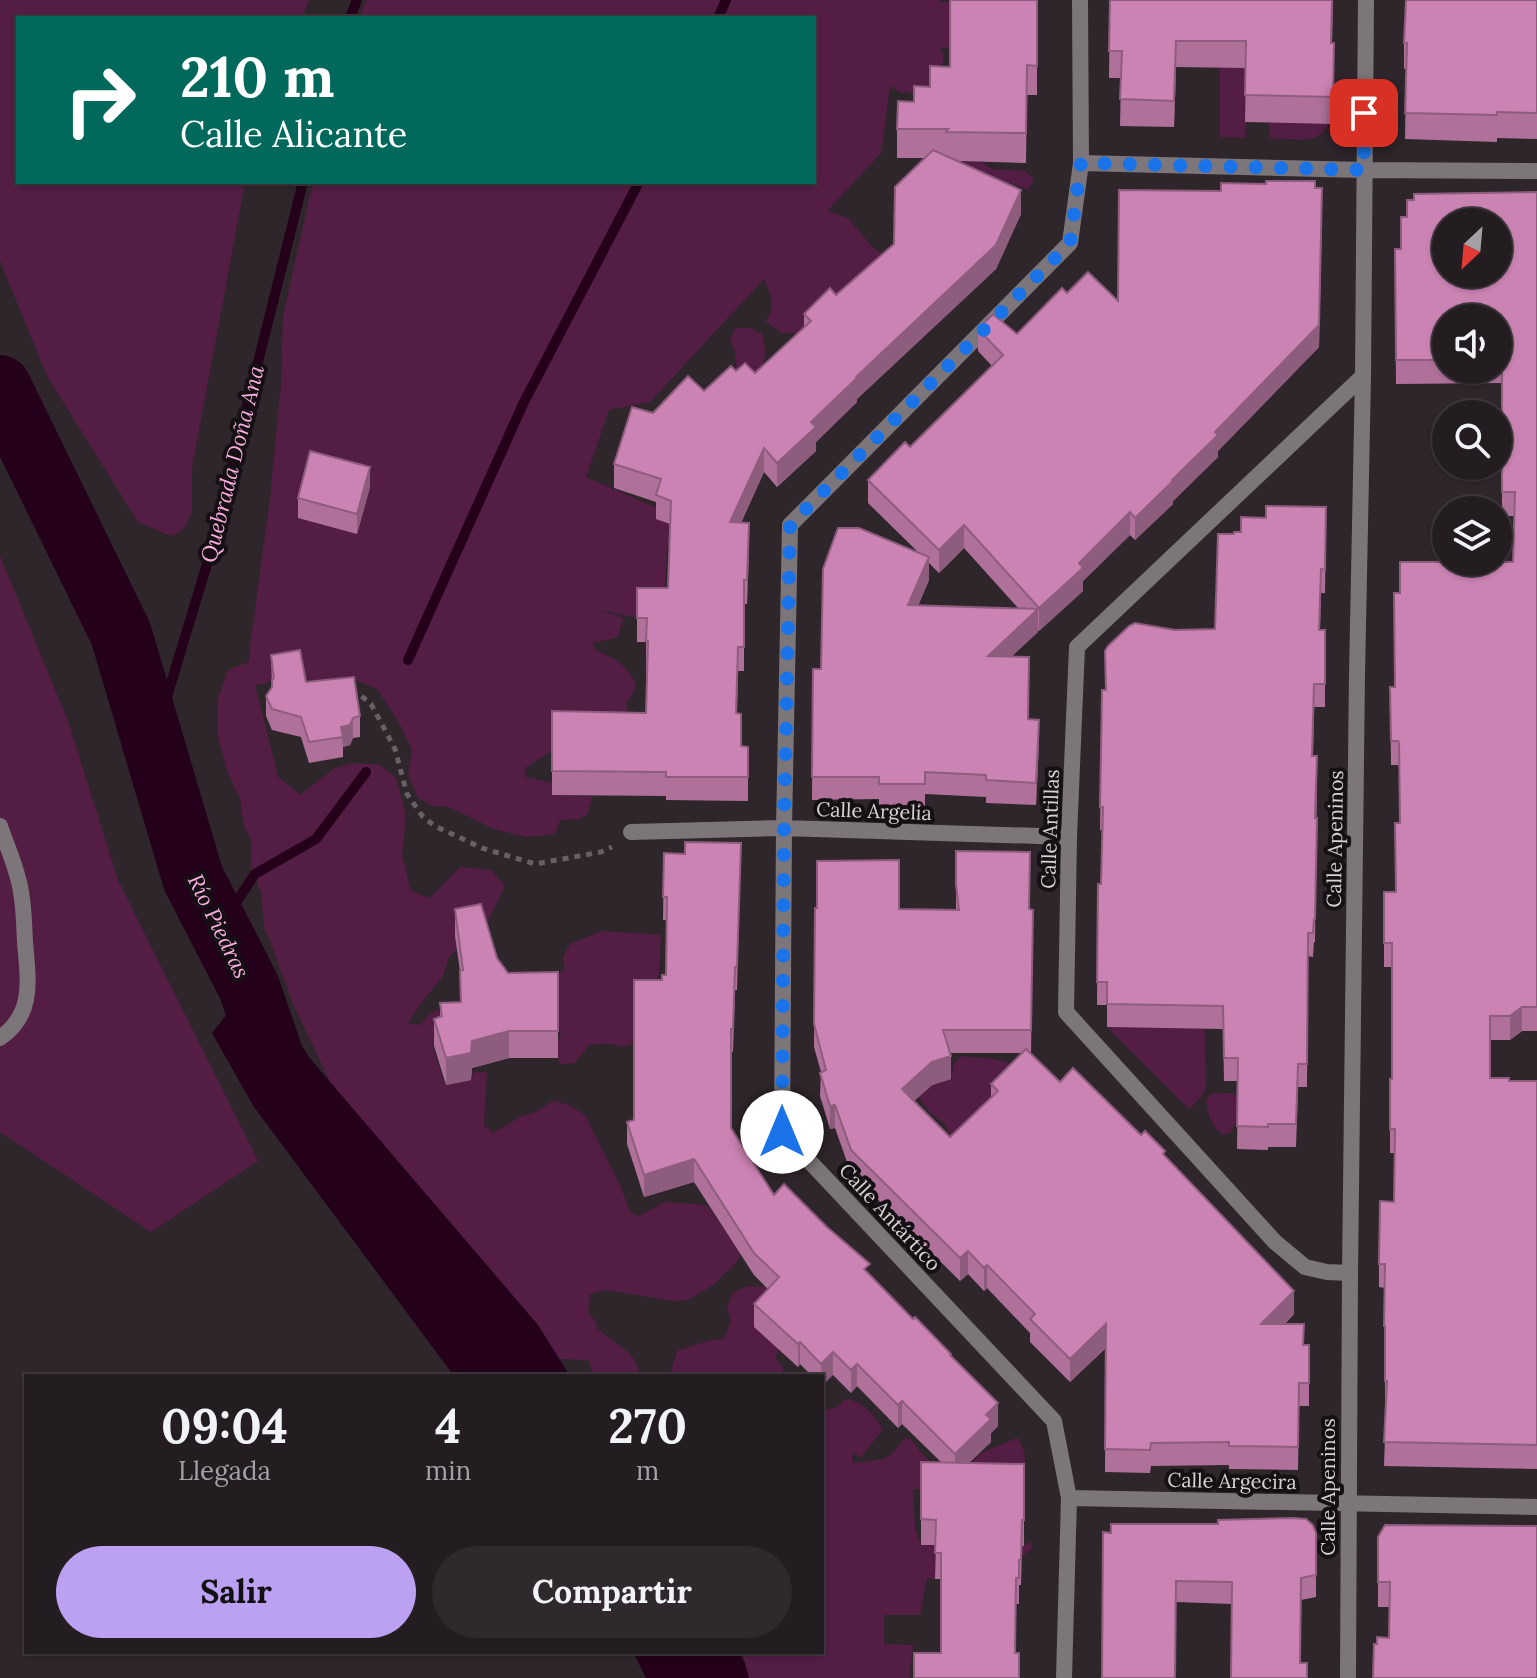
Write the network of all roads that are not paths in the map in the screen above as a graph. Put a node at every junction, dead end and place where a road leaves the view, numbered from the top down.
1 (1080, 0) edge
2 (1366, 0) edge
3 (1081, 163) junction
4 (1364, 170) junction
5 (1537, 171) edge
6 (1363, 376) junction
7 (0, 826) edge
8 (784, 828) junction
9 (631, 832) road end
10 (1069, 837) junction
11 (0, 1038) edge
12 (1350, 1273) junction
13 (1069, 1498) junction
14 (1348, 1504) junction
15 (1537, 1507) edge
16 (1064, 1678) edge
17 (1348, 1678) edge

1 - 3 street, Calle Antártico
2 - 4 street, Calle Apeninos
3 - 4 street
3 - 8 street, Calle Antártico
4 - 5 street
4 - 6 street, Calle Apeninos
6 - 10 street, Calle Antillas
6 - 12 street, Calle Apeninos
7 - 11 street
8 - 9 street, Calle Argelia
8 - 10 street, Calle Argelia
8 - 13 street, Calle Antártico
10 - 12 street, Calle Antillas
12 - 14 street, Calle Apeninos
13 - 14 street, Calle Argecira
13 - 16 street, Calle Antártico
14 - 15 street, Calle Argecira
14 - 17 street, Calle Apeninos

